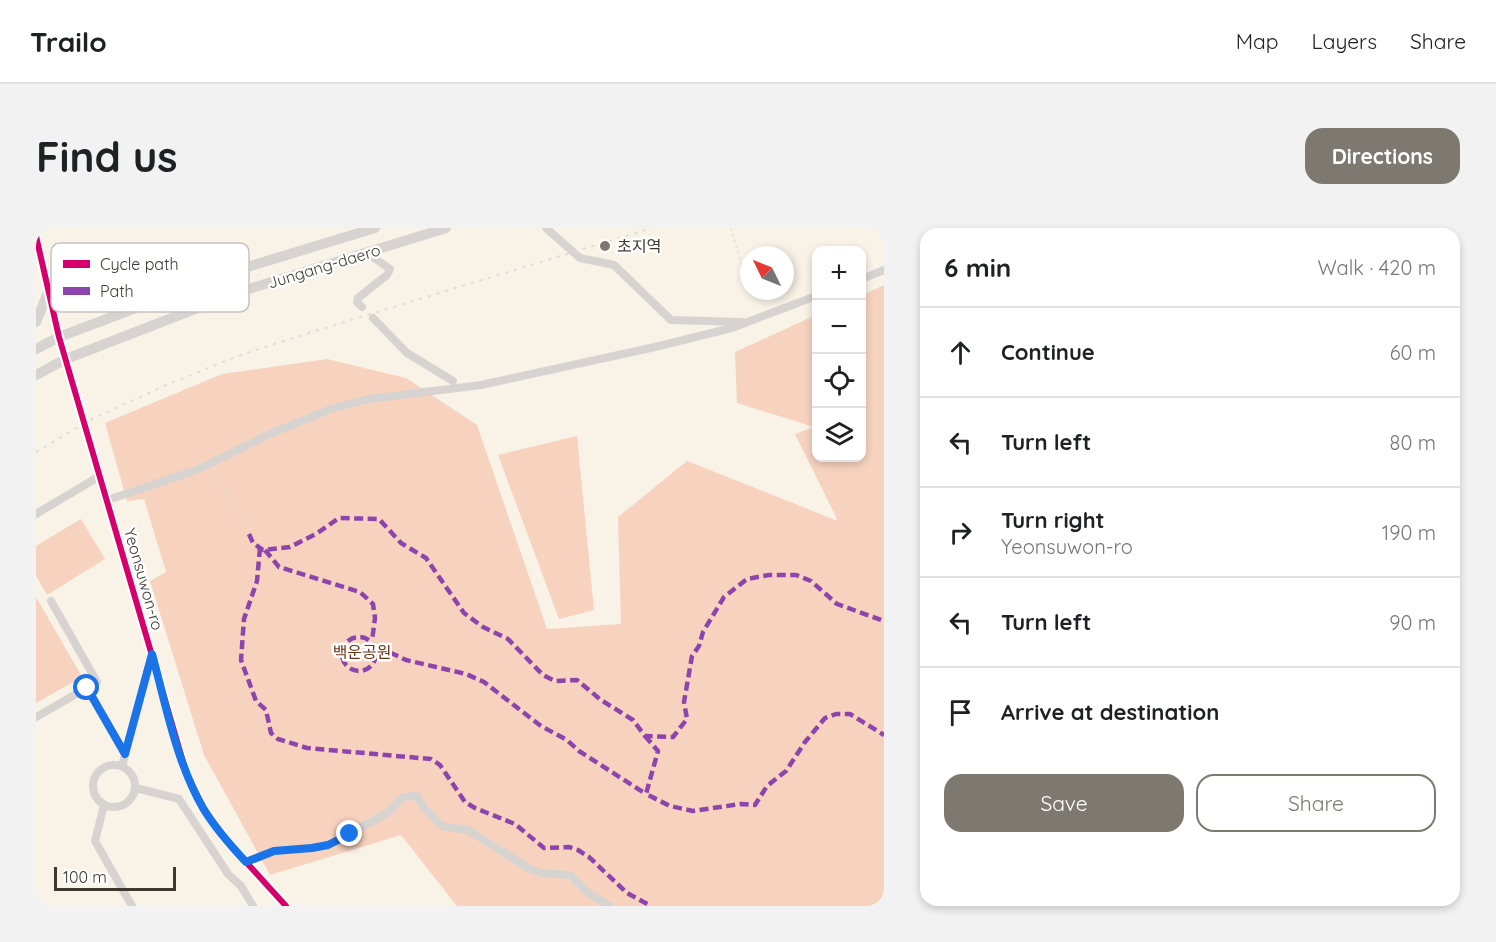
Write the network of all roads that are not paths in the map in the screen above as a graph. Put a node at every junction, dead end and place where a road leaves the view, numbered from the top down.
1 (375, 228) edge
2 (446, 228) edge
3 (546, 228) edge
4 (36, 236) edge
5 (367, 253) junction
6 (249, 266) edge
7 (884, 270) edge
8 (866, 277) edge
9 (249, 289) edge
10 (49, 290) junction
11 (812, 298) edge
12 (51, 299) edge
13 (362, 307) dead end
14 (54, 312) edge
15 (124, 312) edge
16 (187, 312) edge
17 (373, 318) dead end
18 (36, 321) edge
19 (748, 322) junction
20 (59, 337) junction
21 (36, 349) edge
22 (66, 359) junction
23 (36, 375) edge
24 (453, 381) dead end
25 (100, 476) junction
26 (108, 500) junction
27 (36, 514) edge
28 (51, 601) dead end
29 (152, 654) junction
30 (87, 688) junction
31 (36, 717) edge
32 (125, 754) junction
33 (122, 766) junction
34 (136, 788) junction
35 (104, 805) junction
36 (246, 862) junction
37 (132, 906) edge
38 (253, 906) edge
39 (286, 906) edge
40 (609, 906) edge

1 - 6 main road, Jungang-daero
2 - 5 main road, Jungang-daero
3 - 19 street
4 - 10 street, Yeonsuwon-ro
5 - 9 main road, Jungang-daero
5 - 13 street
7 - 8 street
10 - 12 street, Yeonsuwon-ro
10 - 18 main road
11 - 19 street
14 - 20 street, Yeonsuwon-ro
15 - 20 main road, Jungang-daero
16 - 22 main road, Jungang-daero
17 - 24 street
19 - 26 street
20 - 21 main road, Jungang-daero
20 - 22 street, Yeonsuwon-ro
22 - 23 main road, Jungang-daero
22 - 25 street, Yeonsuwon-ro
25 - 26 street, Yeonsuwon-ro
25 - 27 street
26 - 29 street, Yeonsuwon-ro
28 - 30 street
29 - 32 street
29 - 36 street, Yeonsuwon-ro
30 - 31 street
30 - 32 street
32 - 33 street
33 - 34 street
33 - 35 street
34 - 35 street
34 - 38 street
35 - 37 street
36 - 39 street, Yeonsuwon-ro
36 - 40 street

